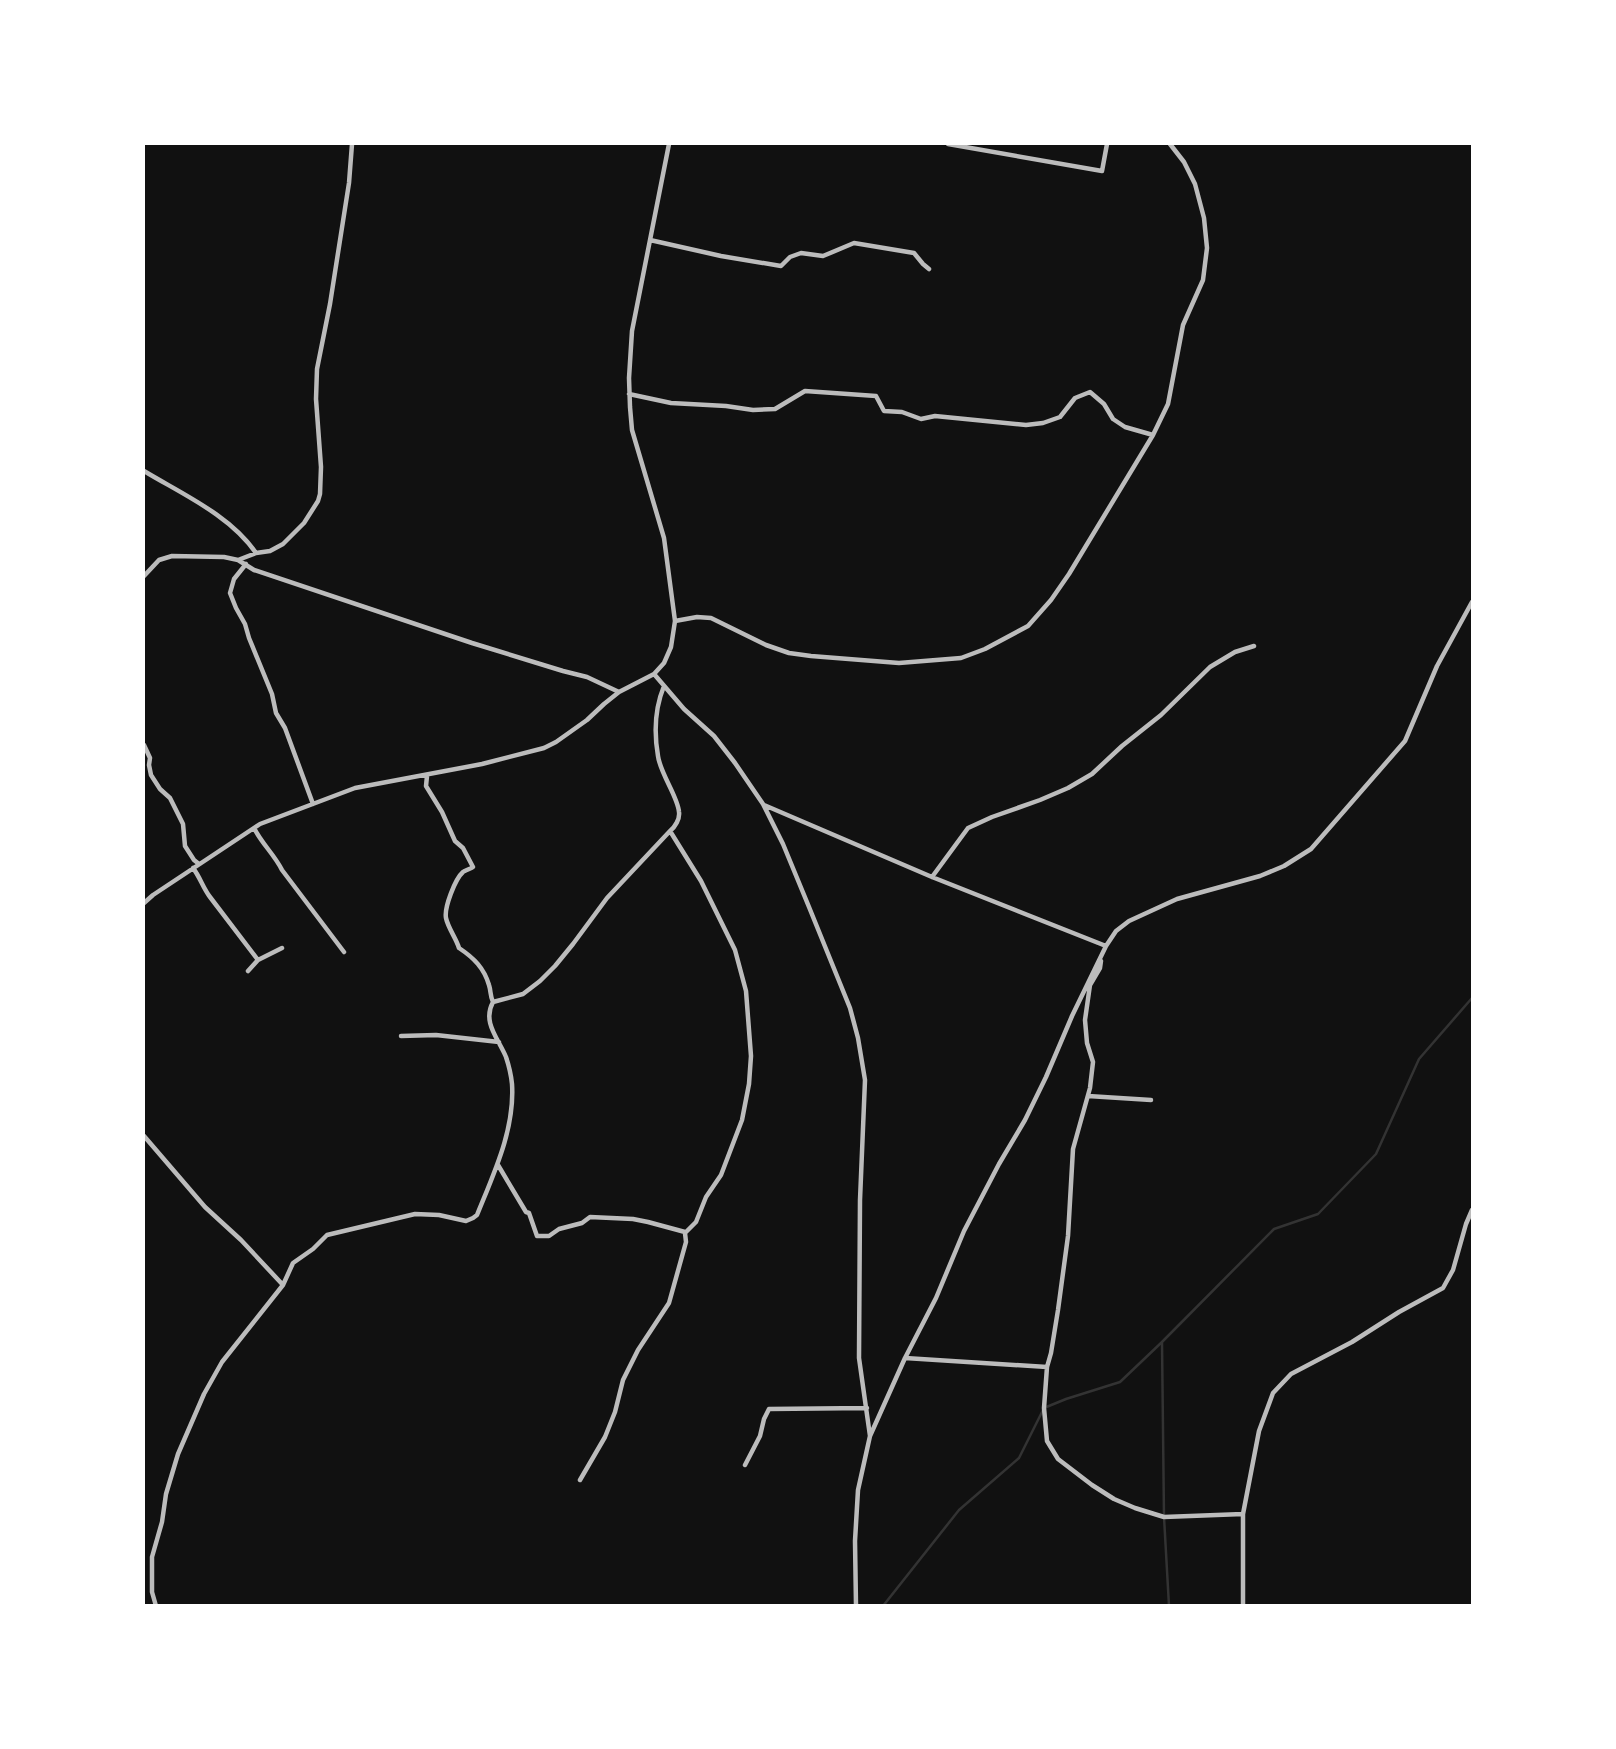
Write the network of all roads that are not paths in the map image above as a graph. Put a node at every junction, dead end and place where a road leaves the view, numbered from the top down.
1 (352, 144) edge
2 (670, 144) edge
3 (948, 144) edge
4 (1107, 144) edge
5 (1170, 144) edge
6 (650, 240) junction
7 (929, 269) dead end
8 (629, 394) junction
9 (1153, 435) junction
10 (144, 471) edge
11 (256, 553) junction
12 (238, 560) junction
13 (246, 564) junction
14 (144, 576) edge
15 (1472, 602) edge
16 (675, 621) junction
17 (1254, 646) dead end
18 (654, 674) junction
19 (664, 686) junction
20 (619, 692) junction
21 (144, 745) edge
22 (427, 776) junction
23 (313, 804) junction
24 (763, 804) junction
25 (254, 828) junction
26 (670, 831) junction
27 (199, 864) junction
28 (193, 868) junction
29 (932, 877) junction
30 (144, 903) edge
31 (1106, 946) junction
32 (282, 948) dead end
33 (344, 951) dead end
34 (1102, 953) junction
35 (258, 960) junction
36 (248, 971) dead end
37 (493, 1002) junction
38 (401, 1036) dead end
39 (499, 1042) junction
40 (1088, 1096) junction
41 (1151, 1100) dead end
42 (144, 1136) edge
43 (497, 1164) junction
44 (1472, 1210) edge
45 (685, 1233) junction
46 (283, 1285) junction
47 (905, 1358) junction
48 (1047, 1367) junction
49 (867, 1408) junction
50 (870, 1436) junction
51 (745, 1465) dead end
52 (580, 1480) dead end
53 (1243, 1514) junction
54 (156, 1605) edge
55 (856, 1605) edge
56 (1243, 1605) edge

1 - 11 street
2 - 6 street
3 - 4 street
5 - 9 street
6 - 7 street
6 - 8 street
8 - 9 street
8 - 16 street
9 - 16 street
10 - 11 street
11 - 12 street
12 - 13 street
12 - 14 street
13 - 20 street
13 - 23 street
15 - 31 street
16 - 18 street
17 - 29 street
18 - 19 street
18 - 20 street
19 - 24 street
19 - 26 street
20 - 22 street
21 - 27 street
22 - 23 street
22 - 37 street
23 - 25 street
24 - 29 street
24 - 49 street
25 - 27 street
25 - 33 street
26 - 37 street
26 - 45 street
27 - 28 street
28 - 30 street
28 - 35 street
29 - 31 street
31 - 34 street
32 - 35 street
34 - 40 street
34 - 47 street
35 - 36 street
37 - 39 street
38 - 39 street
39 - 43 street
40 - 41 street
40 - 48 street
42 - 46 street
43 - 45 street
43 - 46 street
44 - 53 street
45 - 52 street
46 - 54 street
47 - 48 street
47 - 50 street
48 - 53 street
49 - 50 street
49 - 51 street
50 - 55 street
53 - 56 street

